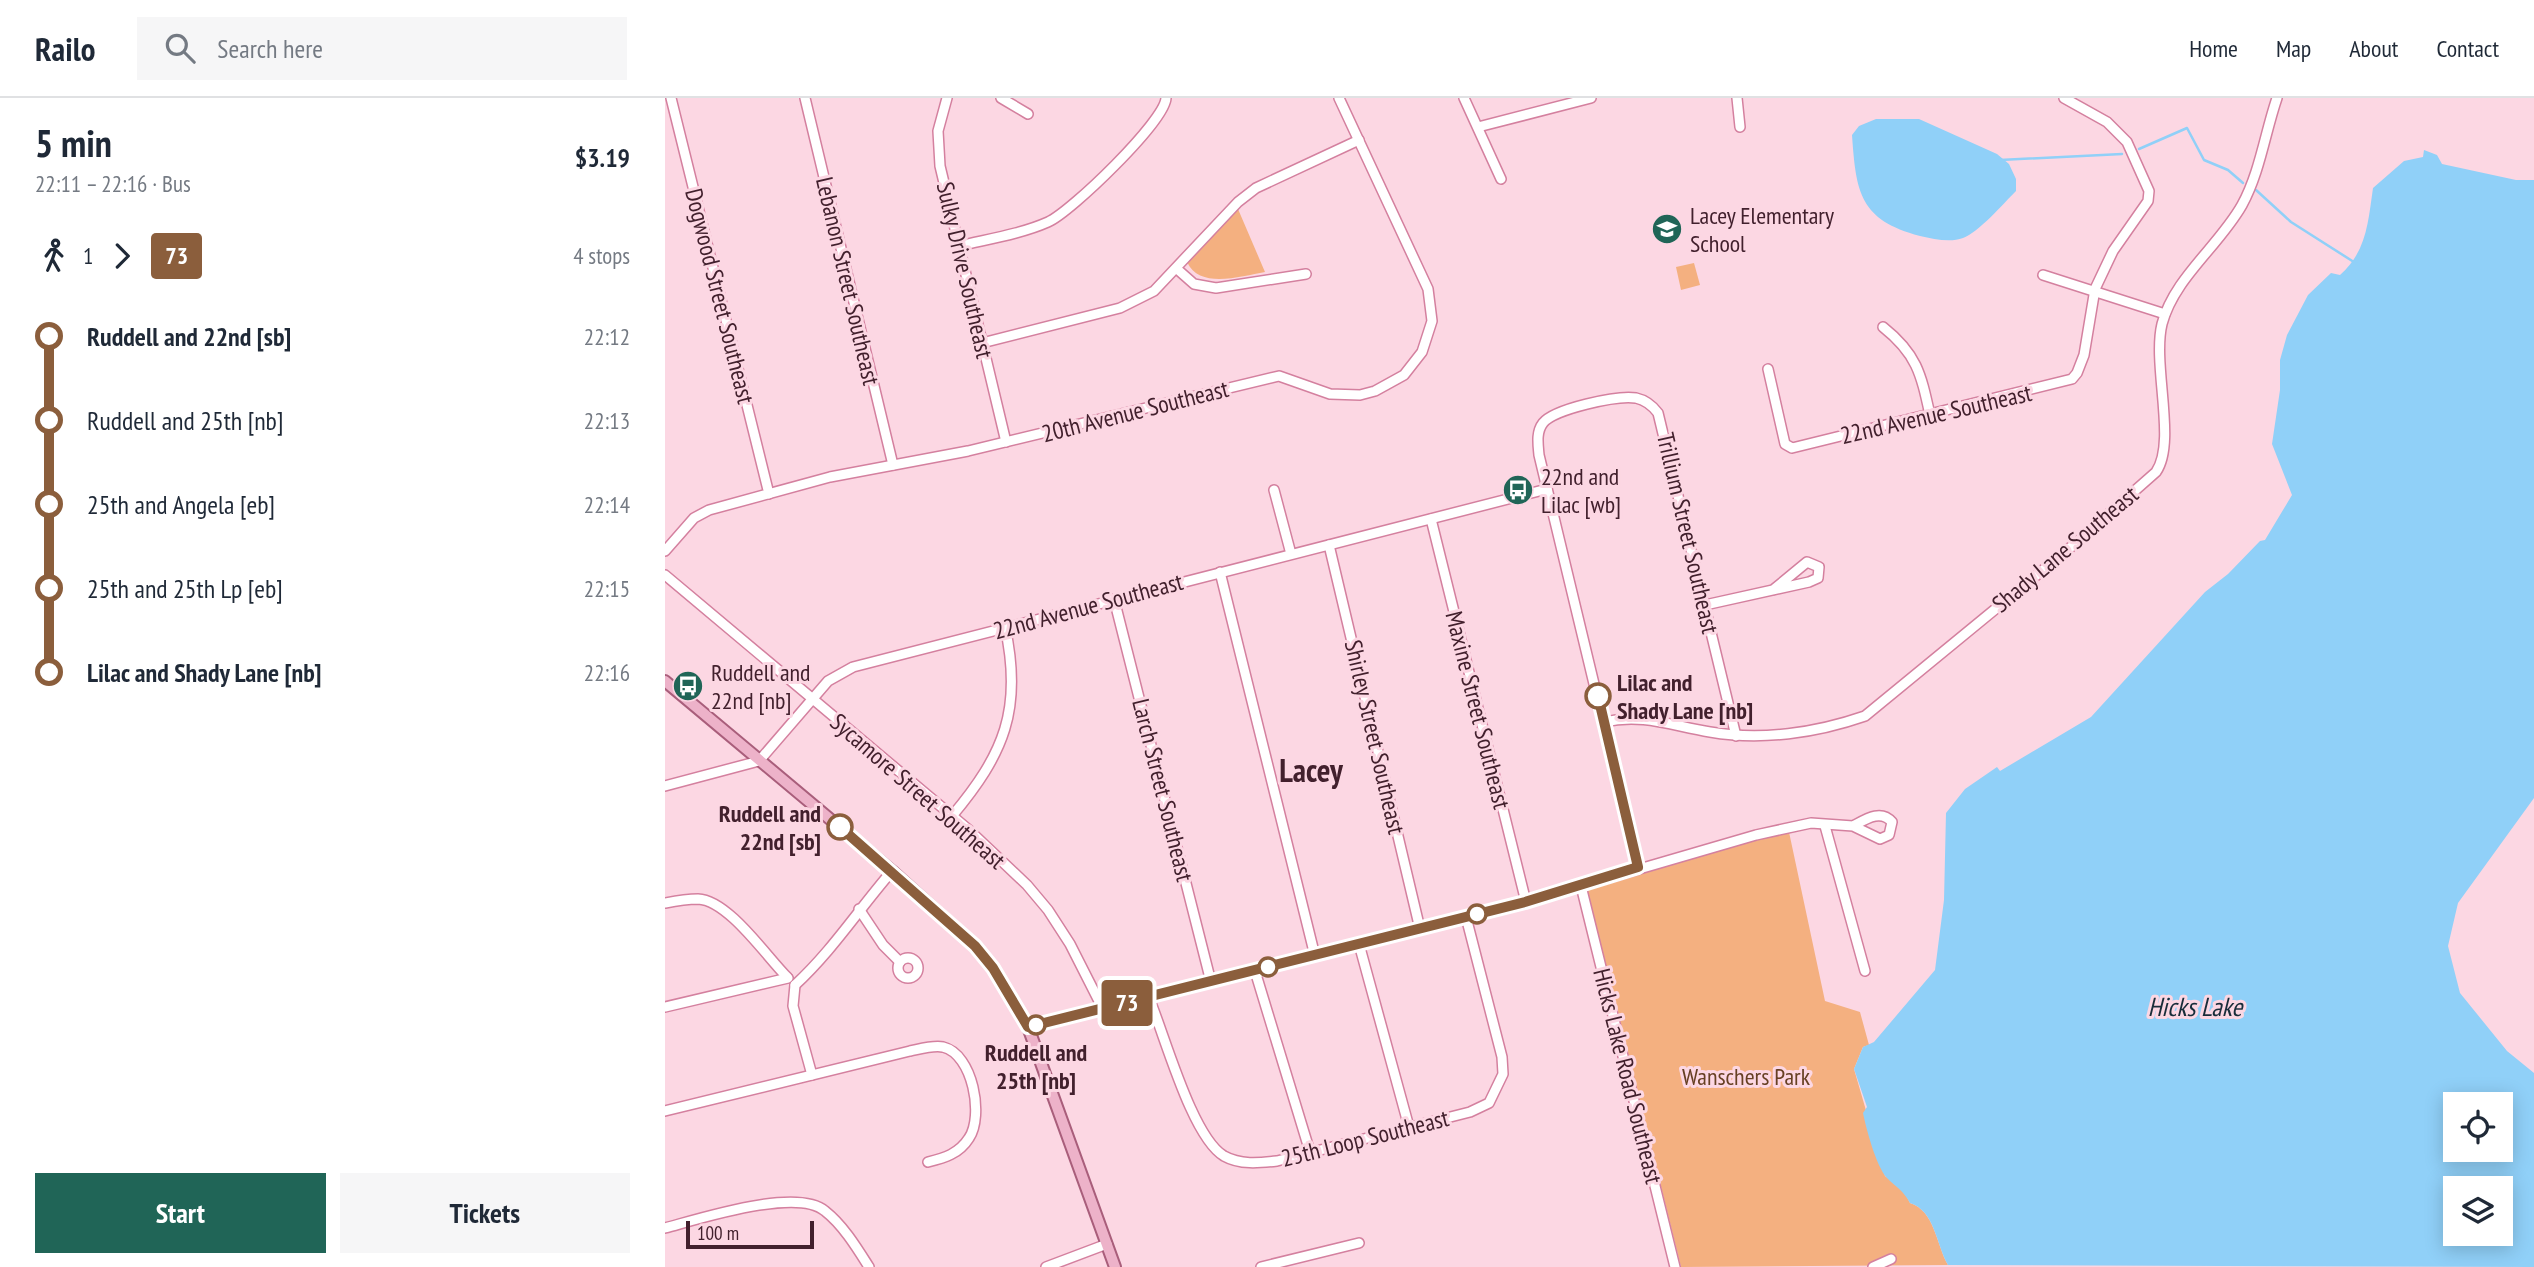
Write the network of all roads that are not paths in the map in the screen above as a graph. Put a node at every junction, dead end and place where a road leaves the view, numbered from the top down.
1 (671, 98) edge
2 (805, 98) edge
3 (947, 98) edge
4 (1001, 98) edge
5 (1166, 98) edge
6 (1339, 98) edge
7 (1464, 98) edge
8 (1591, 98) edge
9 (1737, 98) edge
10 (2064, 98) edge
11 (2277, 98) edge
12 (2078, 101) edge
13 (1028, 114) dead end
14 (1478, 127) junction
15 (1740, 127) dead end
16 (1359, 140) junction
17 (1501, 179) dead end
18 (959, 246) junction
19 (1177, 269) junction
20 (1306, 274) dead end
21 (2043, 275) dead end
22 (2095, 289) junction
23 (2165, 314) junction
24 (1883, 327) dead end
25 (982, 343) junction
26 (1768, 369) dead end
27 (1930, 415) junction
28 (1006, 442) junction
29 (893, 465) junction
30 (1547, 489) junction
31 (1274, 490) dead end
32 (769, 494) junction
33 (1431, 519) junction
34 (1329, 545) junction
35 (665, 551) edge
36 (1291, 554) junction
37 (1220, 572) junction
38 (665, 575) edge
39 (1773, 590) junction
40 (1114, 599) junction
41 (1705, 605) junction
42 (1005, 627) junction
43 (665, 681) edge
44 (812, 700) junction
45 (1604, 722) junction
46 (1736, 736) junction
47 (759, 761) junction
48 (665, 786) edge
49 (952, 816) junction
50 (1825, 826) junction
51 (1853, 826) dead end
52 (1638, 867) junction
53 (892, 871) junction
54 (1581, 886) junction
55 (1525, 902) junction
56 (665, 903) edge
57 (859, 909) junction
58 (1466, 917) junction
59 (1420, 929) junction
60 (1359, 944) junction
61 (1315, 956) junction
62 (900, 962) dead end
63 (1255, 971) junction
64 (1865, 971) dead end
65 (787, 977) junction
66 (1211, 982) junction
67 (795, 985) junction
68 (1149, 998) junction
69 (665, 1007) edge
70 (1103, 1009) junction
71 (1028, 1027) junction
72 (812, 1075) junction
73 (665, 1111) edge
74 (1409, 1127) junction
75 (1310, 1152) junction
76 (928, 1162) dead end
77 (665, 1228) edge
78 (1359, 1243) dead end
79 (1107, 1244) junction
80 (1891, 1259) dead end
81 (869, 1267) edge
82 (1046, 1267) edge
83 (1115, 1267) edge
84 (1261, 1267) edge
85 (1675, 1267) edge
86 (1873, 1267) edge

1 - 32 street, Dogwood Street Southeast
2 - 29 street, Lebanon Street Southeast
3 - 18 street, Sulky Drive Southeast
4 - 13 street
5 - 18 street
6 - 16 street
7 - 14 street
8 - 14 street
9 - 15 street
10 - 12 street
11 - 23 street, Shady Lane Southeast
12 - 22 street
14 - 17 street
16 - 19 street
16 - 28 street, 20th Avenue Southeast
18 - 25 street, Sulky Drive Southeast
19 - 20 street
19 - 25 street
21 - 22 street
22 - 23 street
22 - 27 street, 22nd Avenue Southeast
23 - 46 street, Shady Lane Southeast
24 - 27 street
25 - 28 street, Sulky Drive Southeast
26 - 27 street, 22nd Avenue Southeast
28 - 29 street, 20th Avenue Southeast
29 - 32 street, 20th Avenue Southeast
30 - 33 street, 22nd Avenue Southeast
30 - 41 street, Trillium Street Southeast
30 - 45 street
31 - 36 street
32 - 35 street, 20th Avenue Southeast
33 - 34 street, 22nd Avenue Southeast
33 - 55 street, Maxine Street Southeast
34 - 36 street, 22nd Avenue Southeast
34 - 59 street, Shirley Street Southeast
36 - 37 street, 22nd Avenue Southeast
37 - 40 street, 22nd Avenue Southeast
37 - 61 street
38 - 44 street, Sycamore Street Southeast
39 - 39 street
39 - 41 street
40 - 42 street, 22nd Avenue Southeast
40 - 66 street, Larch Street Southeast
41 - 46 street, Trillium Street Southeast
42 - 44 street, 22nd Avenue Southeast
42 - 49 street
43 - 47 main road
44 - 47 street, 22nd Avenue Southeast
44 - 49 street, Sycamore Street Southeast
45 - 46 street, Shady Lane Southeast
45 - 52 street
47 - 48 street
47 - 53 main road
49 - 70 street, Sycamore Street Southeast
50 - 51 street
50 - 52 street
50 - 64 street
52 - 54 street
53 - 57 street
53 - 71 main road
54 - 55 street
54 - 85 street, Hicks Lake Road Southeast
55 - 58 street
56 - 65 street
57 - 62 street
57 - 67 street
58 - 59 street
58 - 74 street, 25th Loop Southeast
59 - 60 street
60 - 61 street
60 - 74 street
61 - 63 street
63 - 66 street
63 - 75 street
65 - 67 street
65 - 69 street
66 - 68 street
67 - 72 street
68 - 70 street
68 - 75 street, 25th Loop Southeast
70 - 71 street
71 - 79 main road
72 - 73 street
72 - 76 street
74 - 75 street, 25th Loop Southeast
77 - 81 street
78 - 84 street
79 - 82 street
79 - 83 main road
80 - 86 street

